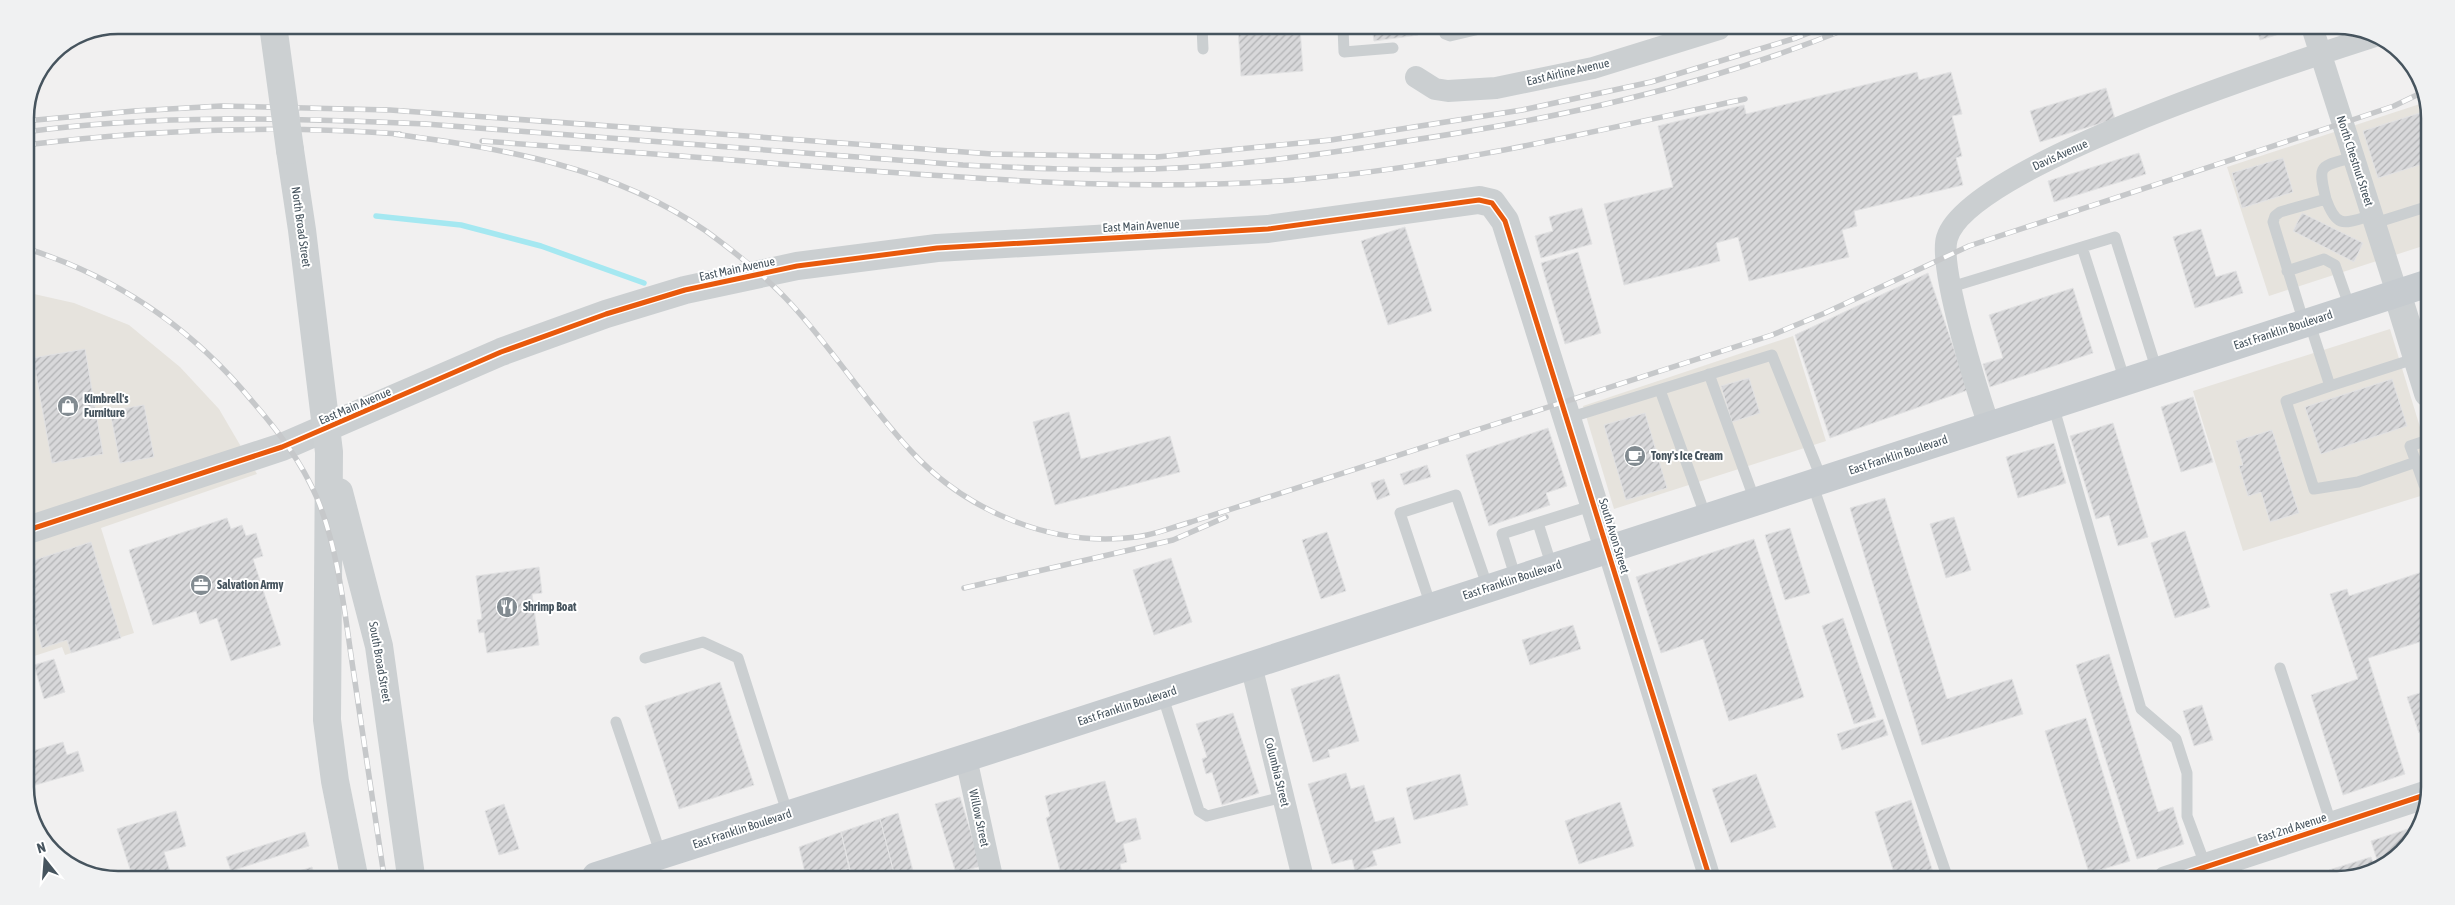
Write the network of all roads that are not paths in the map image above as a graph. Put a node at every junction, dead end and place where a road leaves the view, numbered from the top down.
1 (273, 34) edge
2 (1202, 34) edge
3 (1342, 34) edge
4 (1445, 34) dead end
5 (1458, 34) edge
6 (1703, 34) edge
7 (2314, 34) edge
8 (2366, 39) edge
9 (1393, 48) dead end
10 (1203, 49) dead end
11 (2321, 54) junction
12 (1416, 77) dead end
13 (2354, 157) junction
14 (2326, 199) junction
15 (1492, 204) joint
16 (2421, 208) edge
17 (2373, 219) junction
18 (2082, 247) junction
19 (2287, 271) junction
20 (2421, 285) edge
21 (1952, 287) junction
22 (2397, 293) junction
23 (2350, 308) junction
24 (2306, 322) junction
25 (2417, 358) junction
26 (2157, 370) junction
27 (2421, 371) edge
28 (1709, 374) junction
29 (2125, 381) junction
30 (2330, 386) junction
31 (1660, 390) junction
32 (2054, 404) junction
33 (1568, 418) junction
34 (1989, 426) junction
35 (327, 440) junction
36 (2421, 442) edge
37 (2416, 462) junction
38 (2421, 476) edge
39 (1817, 481) junction
40 (1755, 501) junction
41 (1594, 504) junction
42 (1706, 517) junction
43 (1538, 522) junction
44 (34, 528) edge
45 (1608, 549) junction
46 (1552, 567) junction
47 (1516, 579) junction
48 (1488, 588) junction
49 (1431, 606) junction
50 (645, 658) dead end
51 (1251, 665) junction
52 (2280, 668) dead end
53 (1162, 694) junction
54 (616, 722) dead end
55 (966, 758) junction
56 (1283, 797) junction
57 (2420, 804) edge
58 (788, 815) junction
59 (2332, 826) junction
60 (660, 855) junction
61 (2206, 867) junction
62 (353, 871) edge
63 (410, 871) edge
64 (611, 871) edge
65 (991, 871) edge
66 (1301, 871) edge
67 (1708, 871) edge
68 (1945, 871) edge
69 (2194, 871) edge

1 - 35 main road, North Broad Street, bridge
2 - 10 lane
3 - 9 lane
4 - 5 lane
6 - 12 street, East Airline Avenue
7 - 11 street, North Chestnut Street
8 - 11 street, Davis Avenue
11 - 13 street, North Chestnut Street
11 - 21 street, Davis Avenue
13 - 14 lane
13 - 17 street, North Chestnut Street
14 - 17 lane
14 - 19 lane
15 - 33 street, South Avon Street
15 - 35 street, East Main Avenue
16 - 17 lane
17 - 22 street, North Chestnut Street
18 - 21 lane
18 - 26 lane
18 - 29 lane
19 - 23 lane
19 - 24 lane
20 - 22 main road, East Franklin Boulevard
21 - 34 street, Davis Avenue
22 - 23 main road, East Franklin Boulevard
22 - 25 street
23 - 24 main road, East Franklin Boulevard
24 - 26 main road, East Franklin Boulevard
24 - 30 lane
25 - 27 street
25 - 30 lane
26 - 29 main road, East Franklin Boulevard
28 - 31 lane
28 - 39 lane
28 - 40 lane
29 - 32 main road, East Franklin Boulevard
30 - 37 lane
31 - 33 lane
31 - 42 lane
32 - 34 main road, East Franklin Boulevard
32 - 61 lane
33 - 41 street, South Avon Street
34 - 39 main road, East Franklin Boulevard
35 - 44 street, East Main Avenue
35 - 62 main road
35 - 63 main road, South Broad Street
36 - 37 lane
37 - 38 lane
39 - 40 main road, East Franklin Boulevard
39 - 68 lane
40 - 42 main road, East Franklin Boulevard
41 - 43 lane
41 - 45 street, South Avon Street
42 - 45 main road, East Franklin Boulevard
43 - 46 lane
43 - 47 lane
45 - 46 main road, East Franklin Boulevard
45 - 67 street, South Avon Street
46 - 47 main road, East Franklin Boulevard
47 - 48 main road, East Franklin Boulevard
48 - 49 main road, East Franklin Boulevard
48 - 49 lane
49 - 51 main road, East Franklin Boulevard
50 - 58 lane
51 - 53 main road, East Franklin Boulevard
51 - 56 street, Columbia Street
52 - 59 lane
53 - 55 main road, East Franklin Boulevard
53 - 56 lane
54 - 60 lane
55 - 58 main road, East Franklin Boulevard
55 - 65 street, Willow Street
56 - 66 street, Columbia Street
57 - 59 street, East 2nd Avenue
58 - 60 main road, East Franklin Boulevard
59 - 61 street, East 2nd Avenue
60 - 64 main road, East Franklin Boulevard
61 - 69 street, East 2nd Avenue

